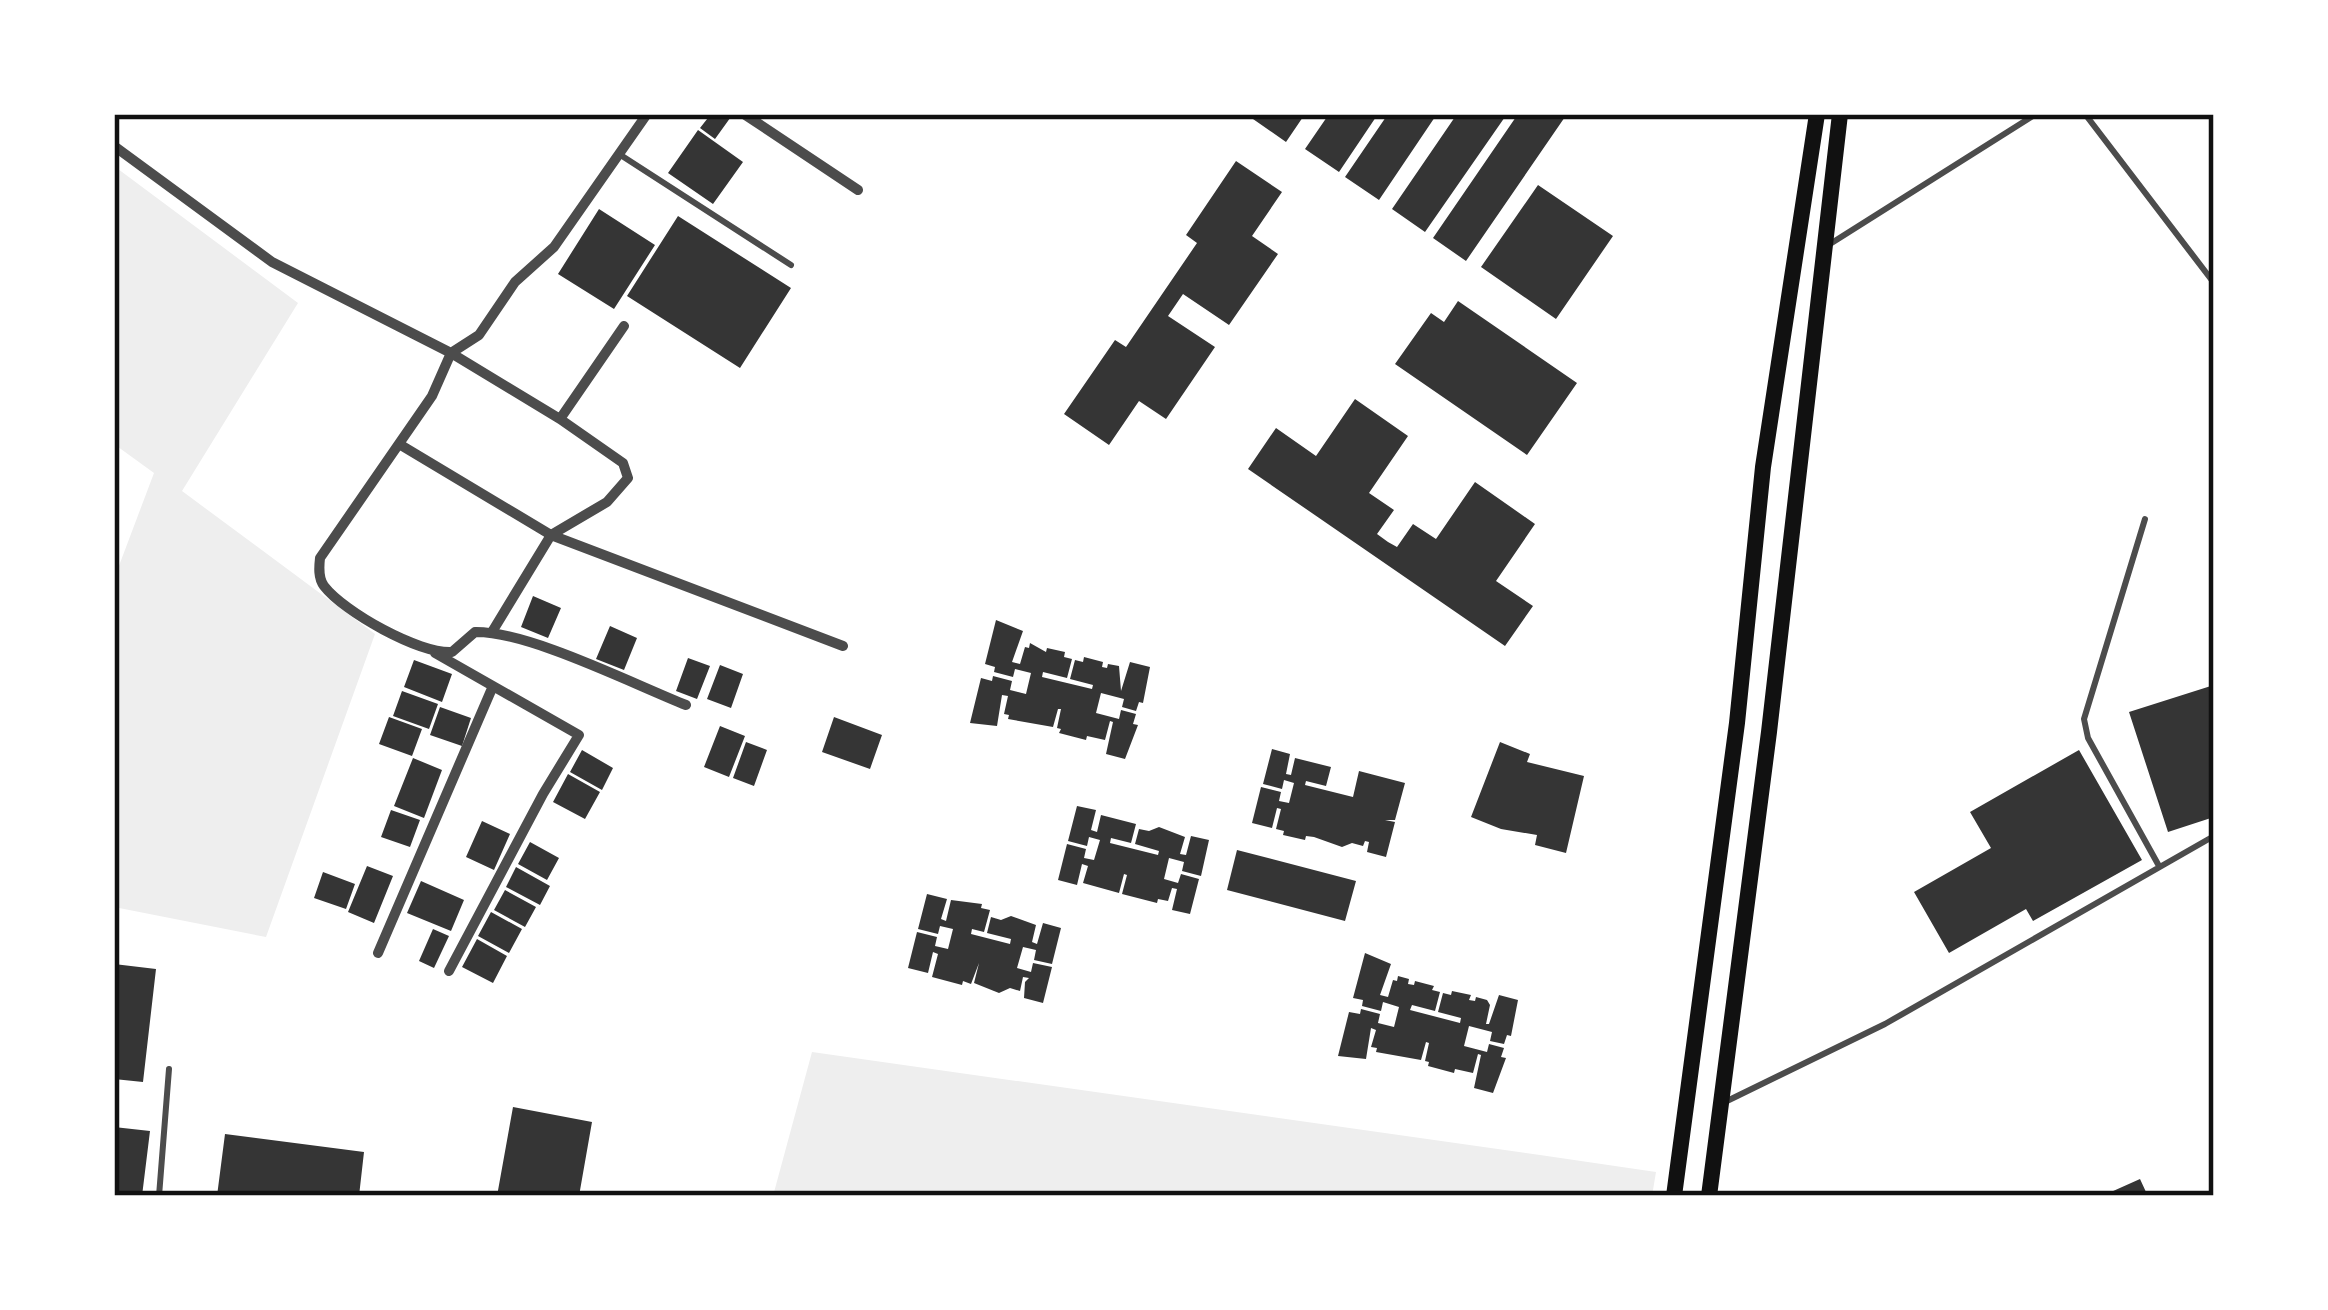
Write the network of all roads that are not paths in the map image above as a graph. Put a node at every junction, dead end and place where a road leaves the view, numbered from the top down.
1 (647, 114) edge
2 (744, 114) edge
3 (1817, 114) edge
4 (1840, 114) edge
5 (2036, 114) edge
6 (2085, 114) edge
7 (114, 146) edge
8 (619, 154) junction
9 (858, 190) dead end
10 (1822, 249) junction
11 (790, 265) dead end
12 (2214, 283) edge
13 (624, 326) dead end
14 (451, 353) junction
15 (560, 419) junction
16 (399, 444) junction
17 (2145, 519) dead end
18 (551, 535) junction
19 (492, 632) junction
20 (843, 646) dead end
21 (435, 653) junction
22 (494, 686) junction
23 (686, 705) dead end
24 (2214, 836) edge
25 (2159, 866) junction
26 (378, 953) dead end
27 (449, 971) dead end
28 (169, 1070) dead end
29 (1720, 1105) junction
30 (159, 1196) edge
31 (1674, 1196) edge
32 (1708, 1196) edge

1 - 8 street
2 - 9 street
3 - 31 main road
4 - 10 main road
5 - 10 lane
6 - 12 lane
7 - 14 street
8 - 11 lane
8 - 14 street
10 - 29 main road
13 - 15 street
14 - 15 street
14 - 16 street
15 - 18 street
16 - 18 street
16 - 21 street
17 - 25 lane
18 - 19 street
18 - 20 street
19 - 21 street
19 - 23 street
21 - 22 street
22 - 26 street
22 - 27 street
24 - 25 lane
25 - 29 lane
28 - 30 lane
29 - 32 main road

